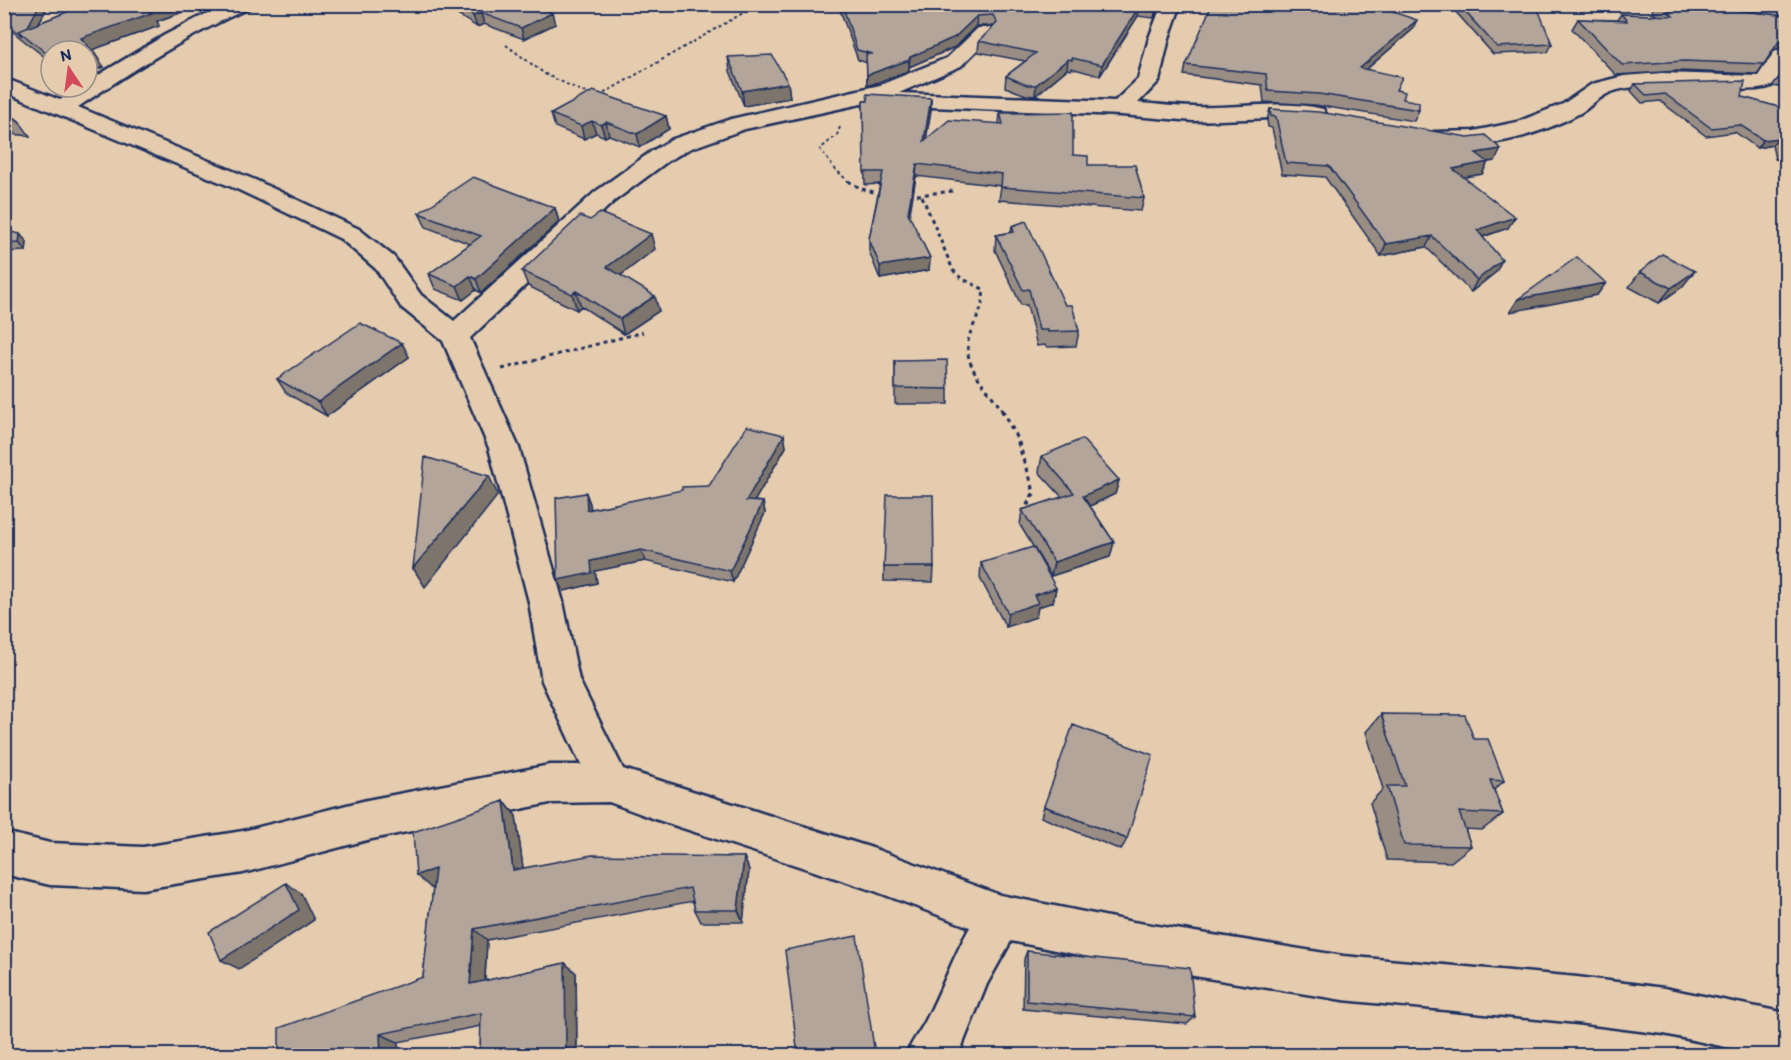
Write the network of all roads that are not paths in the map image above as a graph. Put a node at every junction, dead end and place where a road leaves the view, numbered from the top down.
1 (242, 4) edge
2 (1173, 4) edge
3 (985, 32) edge
4 (1786, 54) edge
5 (9, 90) edge
6 (861, 98) junction
7 (62, 108) junction
8 (1121, 108) junction
9 (1337, 117) edge
10 (1423, 133) edge
11 (455, 336) junction
12 (609, 783) junction
13 (4, 853) edge
14 (1000, 916) junction
15 (1786, 1036) edge
16 (930, 1056) edge

1 - 7 street
2 - 8 street
3 - 6 street
4 - 10 street
5 - 7 street
6 - 8 street
6 - 11 street
7 - 11 street
8 - 9 street
11 - 12 street
12 - 13 street
12 - 14 street
14 - 15 street
14 - 16 street

